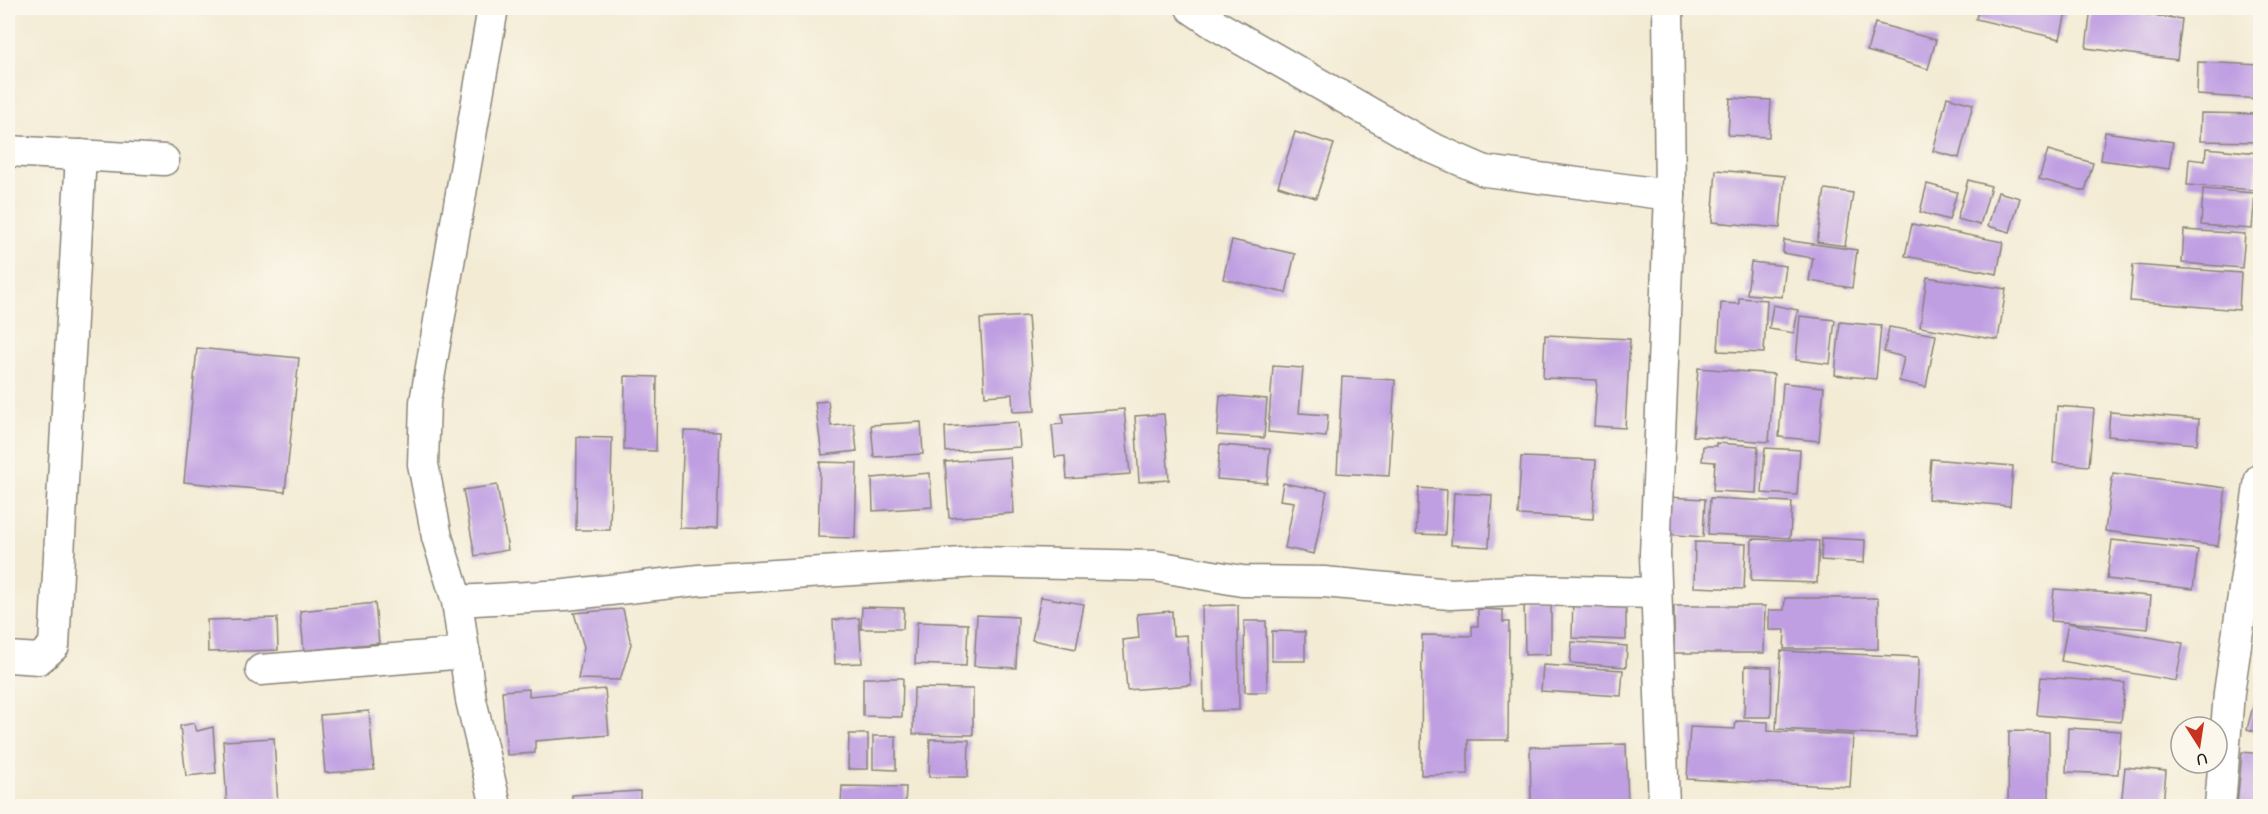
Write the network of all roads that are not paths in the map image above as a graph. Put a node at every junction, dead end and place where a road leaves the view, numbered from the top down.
1 (493, 8) edge
2 (1191, 8) edge
3 (1668, 8) edge
4 (8, 151) edge
5 (81, 155) junction
6 (164, 160) dead end
7 (1670, 195) junction
8 (2260, 479) edge
9 (1656, 593) junction
10 (457, 601) junction
11 (465, 653) junction
12 (8, 657) edge
13 (261, 670) dead end
14 (496, 807) edge
15 (1664, 807) edge
16 (2220, 807) edge

1 - 10 street
2 - 7 street
3 - 7 street
4 - 5 street
5 - 6 street
5 - 12 street
7 - 9 street
8 - 16 street
9 - 10 street
9 - 15 street
10 - 11 street
11 - 13 street
11 - 14 street

